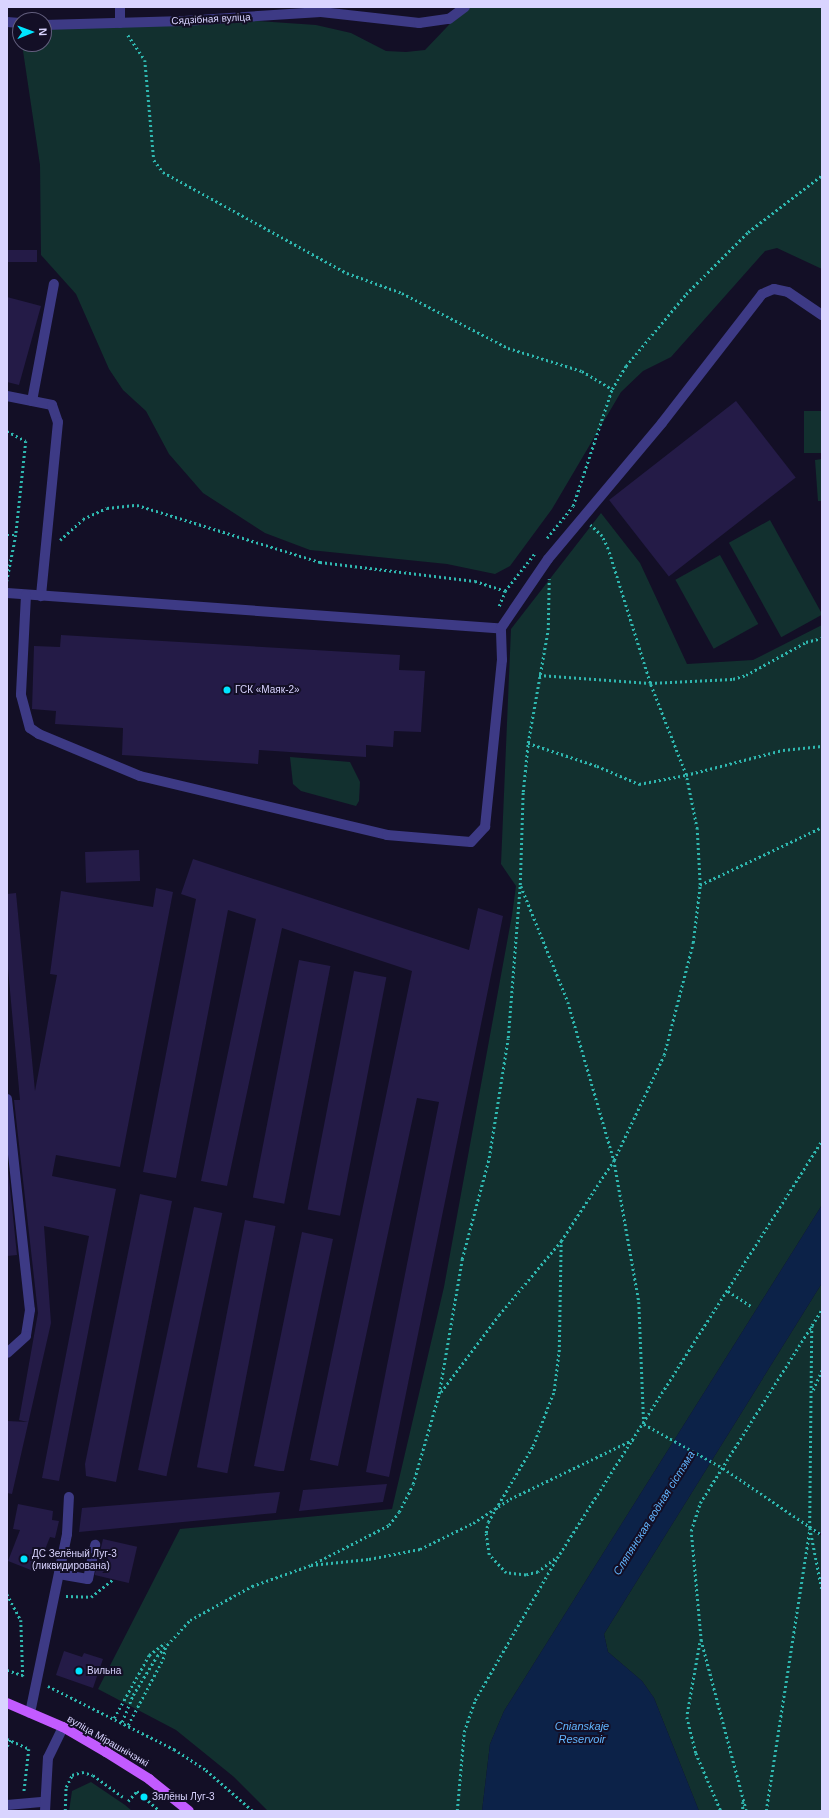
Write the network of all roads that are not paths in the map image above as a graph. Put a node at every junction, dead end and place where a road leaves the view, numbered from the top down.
1 (120, 7) edge
2 (465, 7) edge
3 (120, 23) junction
4 (52, 25) edge
5 (54, 284) dead end
6 (822, 315) edge
7 (7, 396) edge
8 (32, 401) junction
9 (7, 593) edge
10 (26, 595) junction
11 (41, 596) junction
12 (496, 628) junction
13 (7, 1099) edge
14 (7, 1353) edge
15 (70, 1497) dead end
16 (95, 1545) dead end
17 (59, 1574) junction
18 (7, 1704) edge
19 (30, 1713) junction
20 (63, 1727) junction
21 (7, 1805) edge
22 (44, 1806) edge
23 (189, 1811) edge

1 - 3 street
2 - 3 street, Сядзібная вуліца
3 - 4 street, Сядзібная вуліца
5 - 8 street
6 - 12 street
7 - 8 street
8 - 11 street
9 - 10 street
10 - 11 street
10 - 12 street
11 - 12 street
13 - 14 street
15 - 17 street
16 - 17 street
17 - 19 street
18 - 19 main road, вуліца Мірашнічэнкі
19 - 20 main road, вуліца Мірашнічэнкі
20 - 22 street
20 - 23 main road, вуліца Мірашнічэнкі
21 - 22 street

